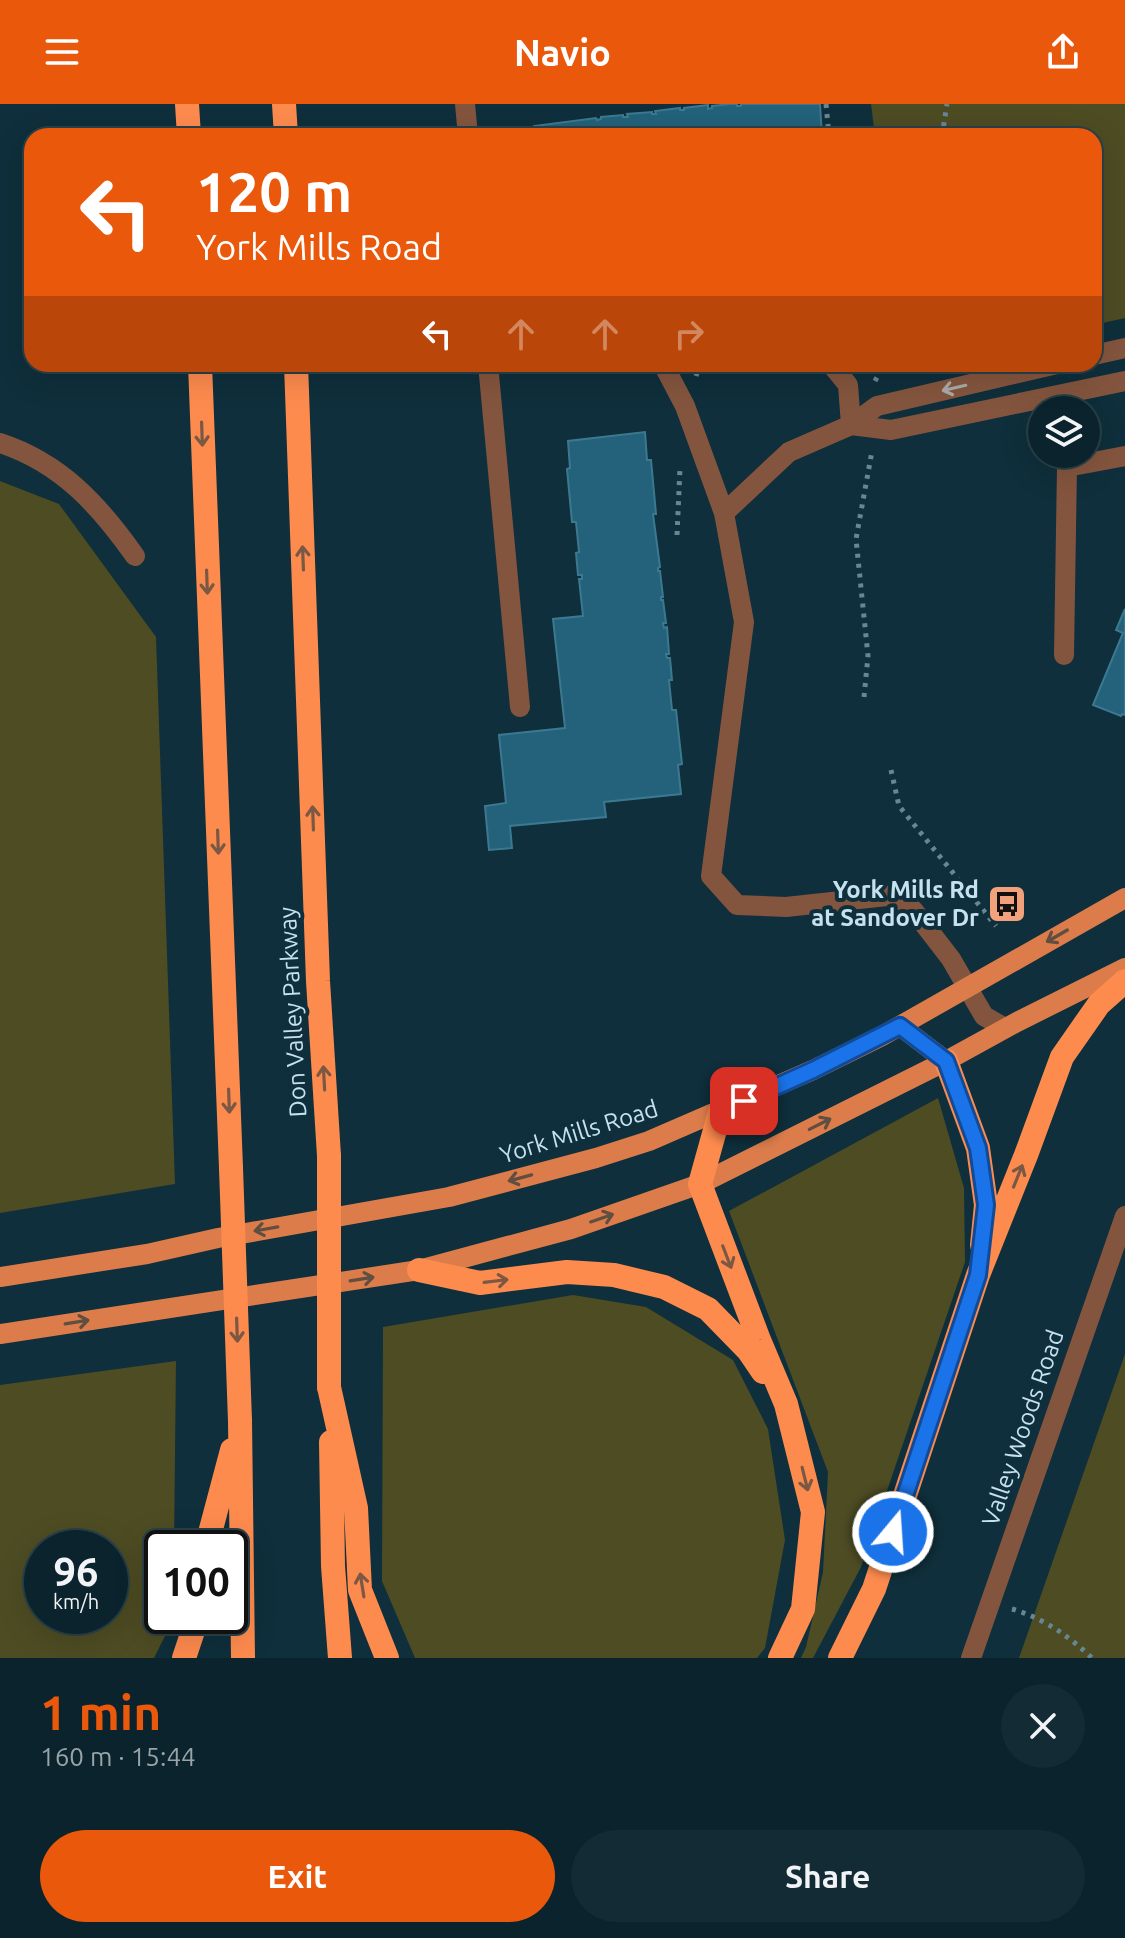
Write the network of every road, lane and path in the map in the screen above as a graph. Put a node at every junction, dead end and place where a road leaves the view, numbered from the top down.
1 (187, 104) edge
2 (284, 104) edge
3 (465, 104) edge
4 (826, 104) edge
5 (947, 104) edge
6 (188, 128) edge
7 (286, 128) edge
8 (467, 128) edge
9 (828, 128) edge
10 (943, 128) edge
11 (1125, 348) edge
12 (1102, 353) edge
13 (200, 372) edge
14 (296, 372) edge
15 (489, 372) edge
16 (667, 372) edge
17 (837, 372) edge
18 (1023, 372) edge
19 (1125, 381) edge
20 (849, 425) junction
21 (0, 443) edge
22 (1125, 456) edge
23 (724, 513) junction
24 (135, 556) dead end
25 (1064, 655) dead end
26 (864, 697) dead end
27 (520, 707) dead end
28 (891, 770) dead end
29 (1125, 898) edge
30 (996, 926) dead end
31 (1125, 968) edge
32 (1125, 981) edge
33 (967, 988) junction
34 (900, 1026) junction
35 (1005, 1028) junction
36 (946, 1061) junction
37 (720, 1112) junction
38 (700, 1184) junction
39 (1125, 1216) edge
40 (419, 1270) junction
41 (978, 1275) junction
42 (0, 1277) edge
43 (0, 1334) edge
44 (329, 1387) junction
45 (786, 1404) junction
46 (240, 1421) junction
47 (211, 1530) edge
48 (990, 1603) junction
49 (192, 1634) edge
50 (184, 1658) edge
51 (243, 1658) edge
52 (340, 1658) edge
53 (387, 1658) edge
54 (780, 1658) edge
55 (840, 1658) edge
56 (971, 1658) edge
57 (1092, 1658) edge

1 - 6 highway
2 - 7 highway
3 - 8 street
4 - 9 path
5 - 10 path
11 - 12 street
13 -> 46 highway, bridge
44 -> 14 highway, Don Valley Parkway, bridge
15 - 27 street
16 - 23 street
17 - 20 street
18 -> 20 street
19 - 20 street
20 - 23 street
20 - 26 path
21 - 24 street
22 - 25 street
23 - 33 street
28 - 30 path
29 -> 33 main road, York Mills Road
31 - 35 main road
41 -> 32 highway
33 - 34 main road, York Mills Road
33 - 35 street
34 - 36 main road
34 - 37 main road, York Mills Road
35 - 36 main road
38 -> 36 main road
36 - 41 highway
37 - 38 highway
37 -> 42 main road, York Mills Road
40 -> 38 main road
38 -> 45 highway
39 - 48 street, Valley Woods Road
43 -> 40 main road
40 -> 45 highway
41 - 55 highway
44 - 52 highway, Don Valley Parkway
53 -> 44 highway
45 -> 54 highway
46 - 47 highway
46 - 51 highway
48 - 56 street, Valley Woods Road
48 - 57 path
49 - 50 highway

